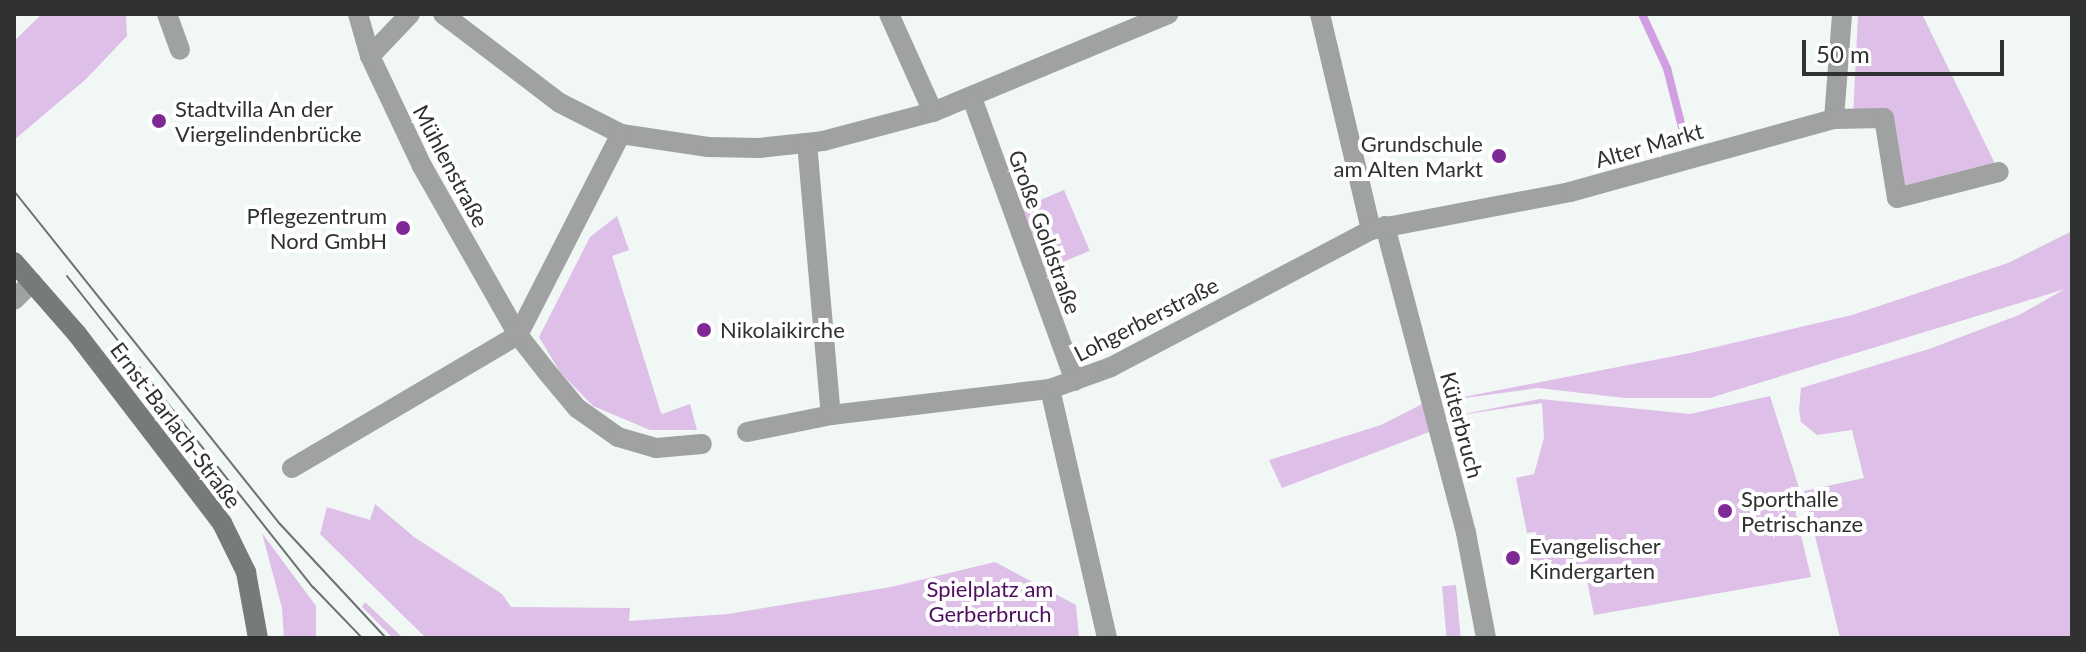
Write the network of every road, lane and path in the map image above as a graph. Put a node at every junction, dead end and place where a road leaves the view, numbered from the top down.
1 (167, 14) edge
2 (358, 14) edge
3 (410, 14) edge
4 (443, 14) edge
5 (889, 14) edge
6 (1168, 14) edge
7 (1320, 14) edge
8 (1842, 14) edge
9 (180, 50) dead end
10 (370, 56) junction
11 (972, 98) junction
12 (933, 112) junction
13 (1834, 119) junction
14 (621, 134) junction
15 (807, 143) junction
16 (1999, 172) dead end
17 (1378, 228) junction
18 (14, 262) edge
19 (32, 282) junction
20 (14, 300) edge
21 (518, 335) junction
22 (1075, 381) junction
23 (1050, 389) junction
24 (831, 415) junction
25 (747, 432) dead end
26 (702, 444) dead end
27 (292, 468) dead end
28 (258, 638) edge
29 (1107, 638) edge
30 (1486, 638) edge

1 - 9 street
2 - 10 street, Mühlenstraße
3 - 10 street
4 - 14 street
5 - 12 street
6 - 11 street
7 - 17 street, Küterbruch
8 - 13 street
10 - 21 street, Mühlenstraße
11 - 12 street
11 - 22 street, Große Goldstraße
12 - 15 street
13 - 16 street, Alter Markt
13 - 17 street, Alter Markt
14 - 15 street
14 - 21 street
15 - 24 street
17 - 22 street, Lohgerberstraße
17 - 30 street, Küterbruch
18 - 19 main road, Ernst-Barlach-Straße
19 - 20 street
19 - 28 main road, Ernst-Barlach-Straße
21 - 26 street, Mühlenstraße
21 - 27 street
22 - 23 street, Lohgerberstraße
23 - 24 street, Lohgerberstraße
23 - 29 street
24 - 25 street, Lohgerberstraße

